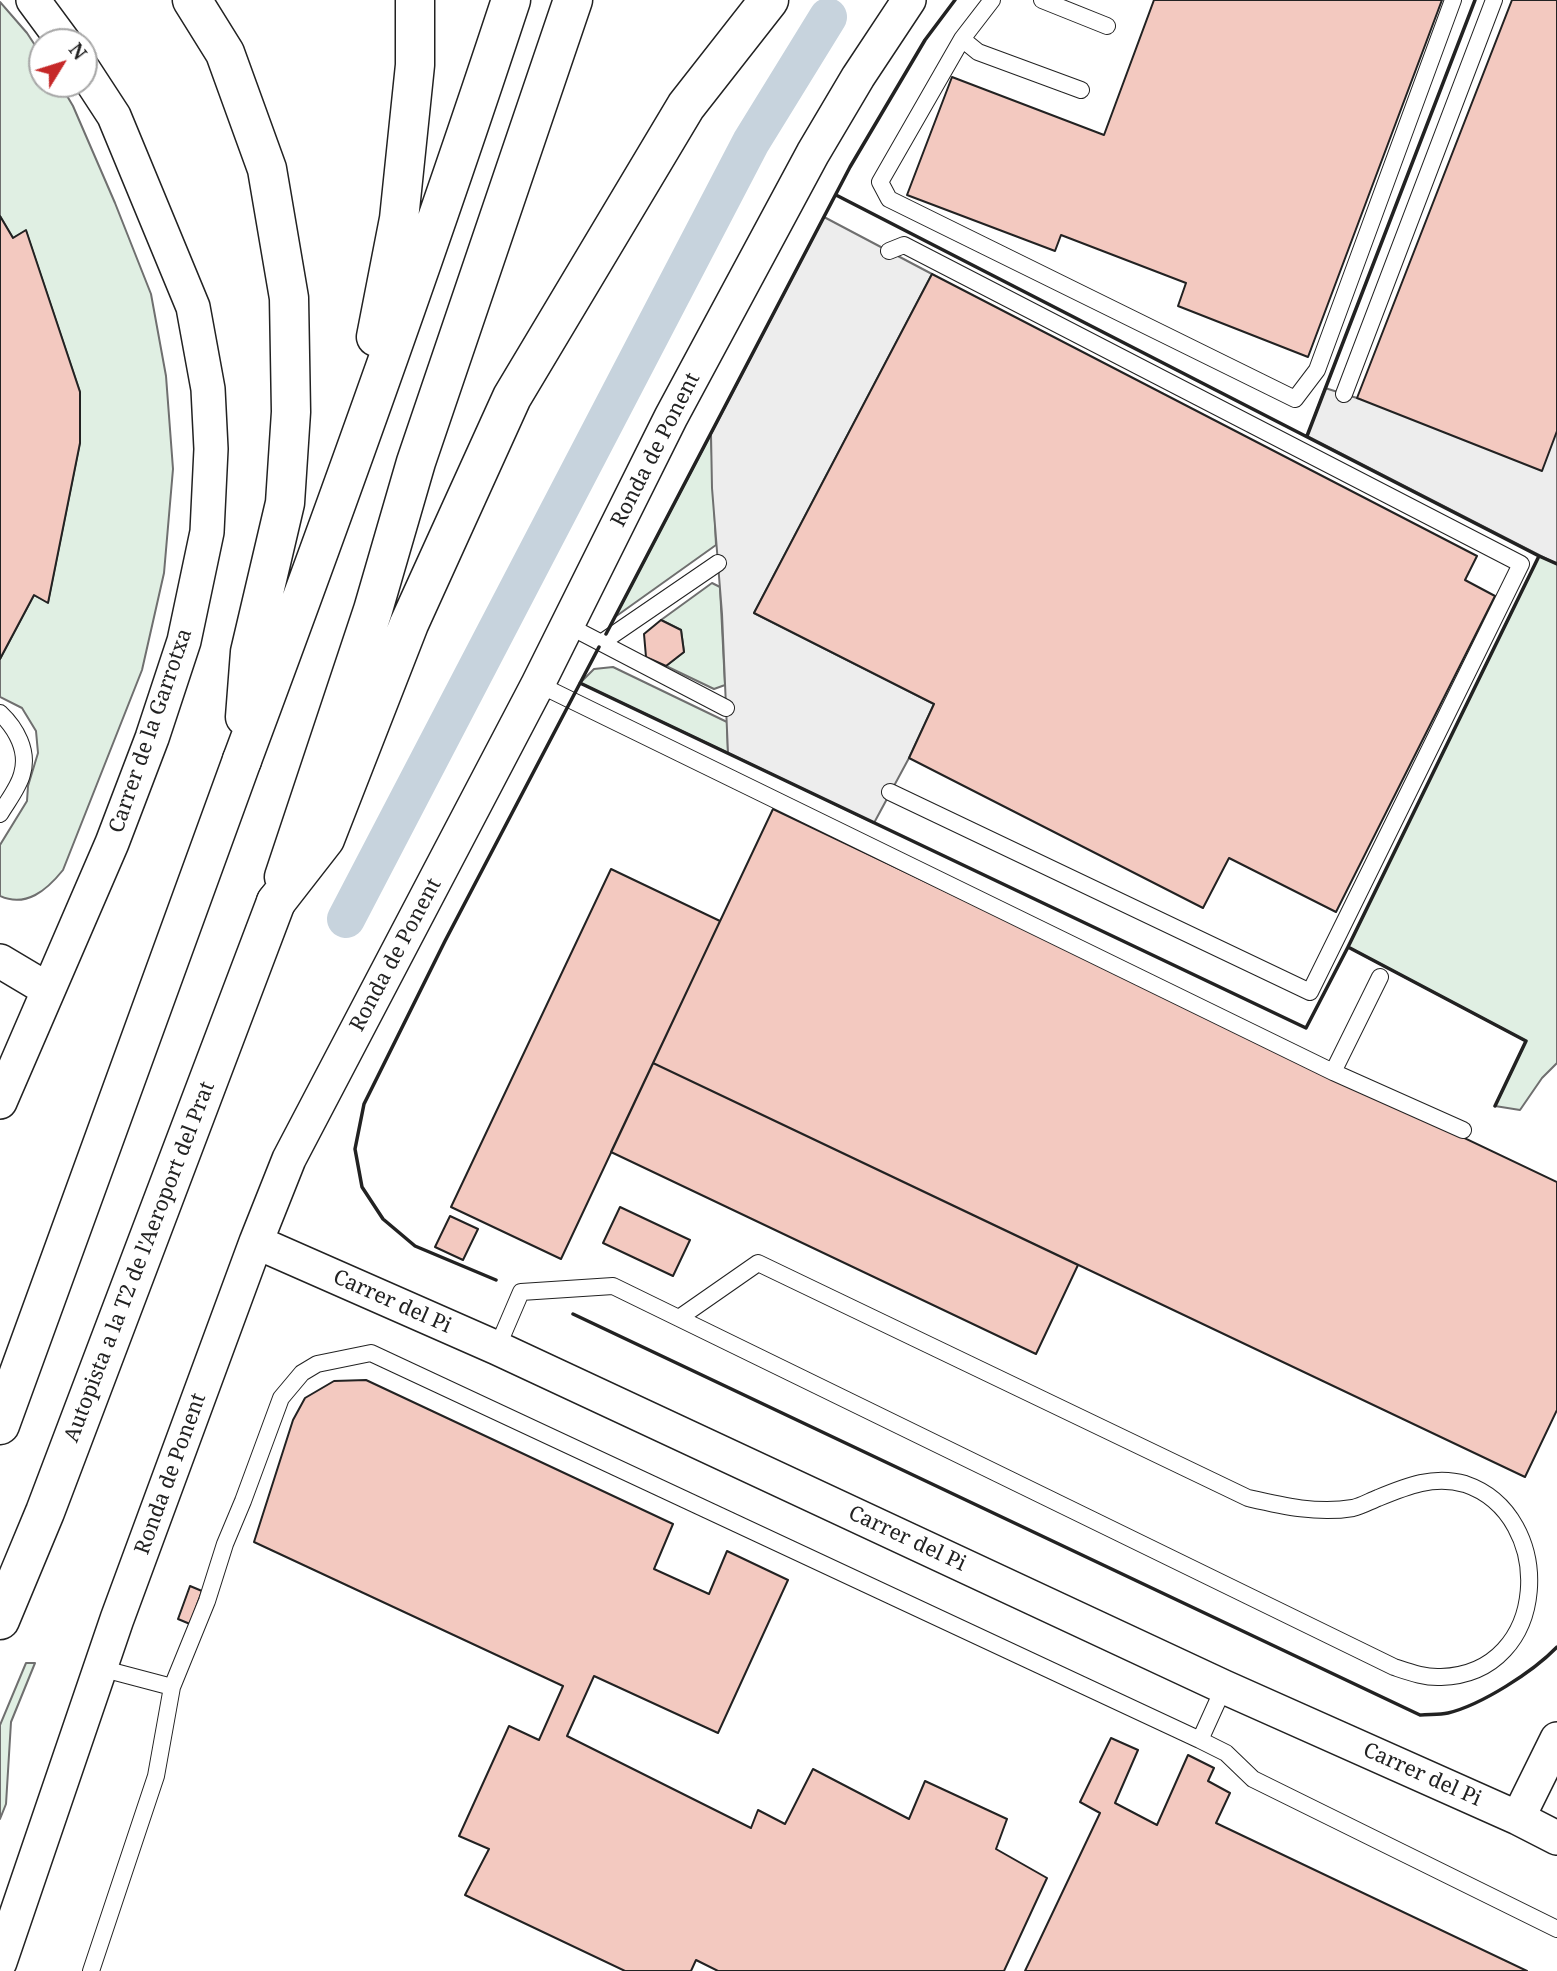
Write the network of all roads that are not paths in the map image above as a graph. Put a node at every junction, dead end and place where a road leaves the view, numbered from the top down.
1 (33, 0) edge
2 (192, 0) edge
3 (415, 0) edge
4 (511, 0) edge
5 (572, 0) edge
6 (769, 0) edge
7 (909, 0) edge
8 (992, 0) edge
9 (1042, 0) edge
10 (1453, 0) edge
11 (1494, 0) edge
12 (1107, 26) dead end
13 (54, 28) edge
14 (962, 39) junction
15 (1081, 90) dead end
16 (98, 92) edge
17 (889, 251) dead end
18 (1344, 394) dead end
19 (352, 467) junction
20 (718, 563) dead end
21 (567, 625) junction
22 (601, 643) junction
23 (538, 684) junction
24 (726, 708) dead end
25 (0, 713) edge
26 (242, 760) junction
27 (890, 793) dead end
28 (0, 814) edge
29 (276, 902) junction
30 (0, 961) edge
31 (1380, 977) dead end
32 (47, 989) junction
33 (1333, 1072) junction
34 (0, 1102) edge
35 (1463, 1130) dead end
36 (256, 1242) junction
37 (680, 1318) junction
38 (496, 1348) junction
39 (0, 1425) edge
40 (0, 1620) edge
41 (100, 1668) junction
42 (172, 1687) junction
43 (1224, 1687) junction
44 (1557, 1739) edge
45 (1199, 1740) junction
46 (1518, 1818) junction
47 (1557, 1838) edge
48 (1557, 1929) edge
49 (0, 1962) edge
50 (91, 1971) edge

1 - 13 street
2 - 26 highway
3 - 19 highway
4 - 19 highway
5 - 29 highway
6 - 29 highway
7 - 21 street, Ronda de Ponent
8 - 14 lane
9 - 12 lane
10 - 14 lane
11 - 18 lane
14 - 15 lane
16 - 32 street, Carrer de la Garrotxa
17 - 27 lane
19 - 26 highway
20 - 22 lane
21 - 22 lane
21 - 23 street, Ronda de Ponent
22 - 24 lane
23 - 33 lane
23 - 36 street, Ronda de Ponent
25 - 28 lane
26 - 39 highway
29 - 40 highway, Autopista a la T2 de l'Aeroport del Prat
30 - 32 street
31 - 33 lane
32 - 34 street, Carrer de la Garrotxa
33 - 35 lane
36 - 38 street, Carrer del Pi
36 - 41 street, Ronda de Ponent
37 - 37 lane
37 - 38 lane
38 - 43 street, Carrer del Pi
41 - 42 lane
41 - 49 street, Ronda de Ponent
42 - 45 lane
42 - 50 lane
43 - 45 lane
43 - 46 street, Carrer del Pi
44 - 46 street
45 - 48 lane
46 - 47 street, Carrer del Pi

